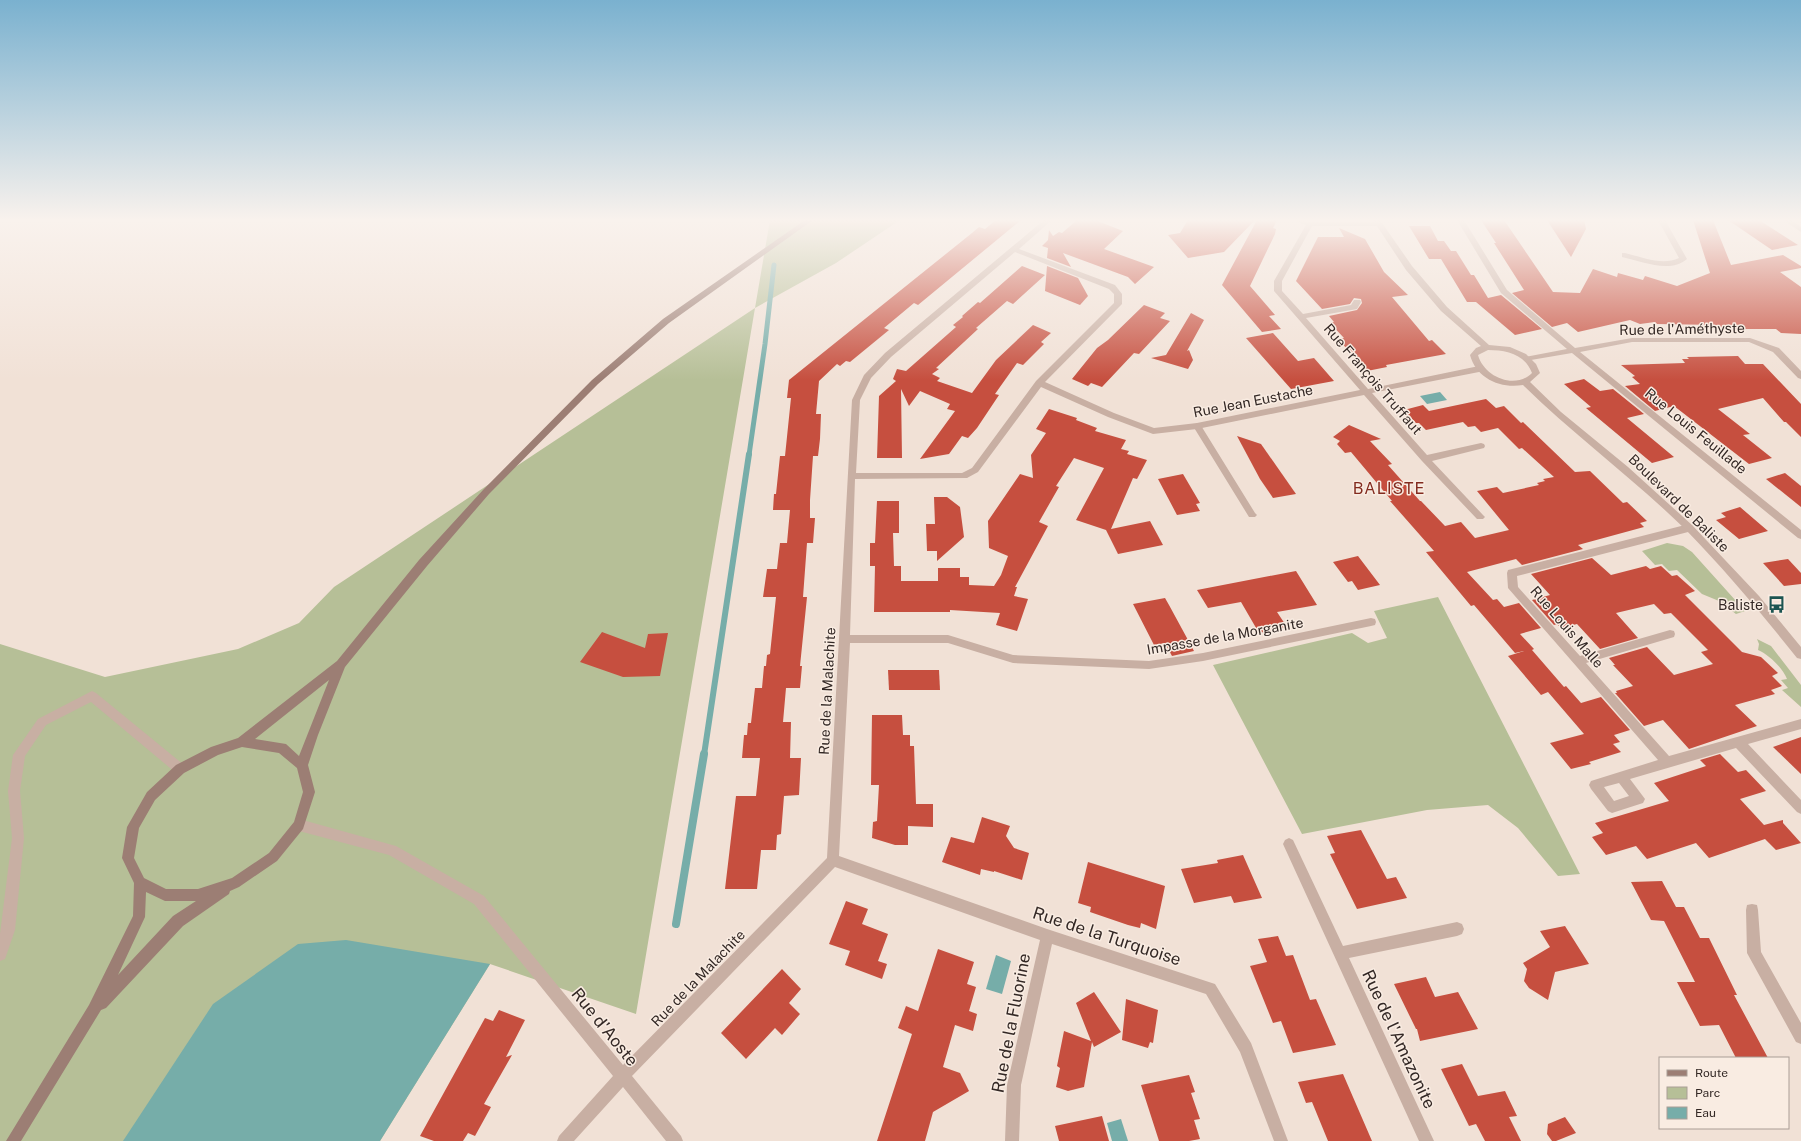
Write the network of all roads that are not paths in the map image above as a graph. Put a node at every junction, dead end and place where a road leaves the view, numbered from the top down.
1 (734, 273) edge
2 (985, 273) edge
3 (1077, 273) edge
4 (1282, 273) edge
5 (1413, 273) edge
6 (1493, 273) edge
7 (1357, 302) dead end
8 (1301, 317) junction
9 (1488, 347) junction
10 (1573, 350) junction
11 (1528, 359) junction
12 (1479, 369) junction
13 (1801, 376) edge
14 (1525, 382) junction
15 (1038, 383) junction
16 (1367, 392) junction
17 (1197, 426) junction
18 (1481, 446) dead end
19 (1425, 459) junction
20 (851, 476) junction
21 (1252, 515) dead end
22 (1480, 517) dead end
23 (1689, 528) junction
24 (1801, 535) edge
25 (1371, 622) dead end
26 (1670, 634) dead end
27 (845, 639) junction
28 (1801, 655) edge
29 (1577, 661) junction
30 (341, 664) junction
31 (1801, 724) edge
32 (242, 742) junction
33 (1739, 743) junction
34 (1667, 762) junction
35 (302, 765) junction
36 (180, 769) junction
37 (1621, 777) dead end
38 (1801, 808) edge
39 (299, 825) junction
40 (1289, 844) dead end
41 (833, 860) junction
42 (140, 882) junction
43 (235, 883) junction
44 (1752, 910) dead end
45 (1457, 929) dead end
46 (1047, 936) junction
47 (1340, 953) junction
48 (0, 954) edge
49 (94, 1010) junction
50 (1801, 1037) edge
51 (622, 1077) junction
52 (13, 1141) edge
53 (564, 1141) edge
54 (676, 1141) edge
55 (1012, 1141) edge
56 (1281, 1141) edge
57 (1427, 1141) edge

1 - 30 main road
2 - 20 street, Rue de la Malachite
3 - 15 street
4 - 8 street, Rue François Truffaut
5 - 9 street
6 - 10 street, Rue Louis Feuillade
7 - 8 street, Rue François Truffaut
8 - 16 street, Rue François Truffaut
9 - 11 street
9 - 12 street
10 - 11 street, Rue de l'Améthyste
10 - 13 street, Rue de l'Améthyste
10 - 24 street, Rue Louis Feuillade
11 - 14 street
12 - 14 street
12 - 16 street, Rue Jean Eustache
14 - 23 street, Boulevard de Baliste
15 - 17 street, Rue Jean Eustache
15 - 20 street
16 - 17 street, Rue Jean Eustache
16 - 19 street, Rue François Truffaut
17 - 21 street
18 - 19 street
19 - 22 street, Rue François Truffaut
20 - 27 street, Rue de la Malachite
23 - 28 street, Boulevard de Baliste
23 - 29 street, Rue Louis Malle
25 - 27 street, Impasse de la Morganite
26 - 29 street
27 - 41 street, Rue de la Malachite
29 - 34 street, Rue Louis Malle
30 - 32 main road
30 - 35 main road
31 - 33 street
32 - 35 main road
32 - 36 main road
33 - 34 street
33 - 38 street
34 - 37 street
35 - 39 main road
36 - 42 main road
36 - 48 street
39 - 43 main road
39 - 51 street, Rue d'Aoste
40 - 47 street, Rue de l'Amazonite
41 - 46 street, Rue de la Turquoise
41 - 51 street, Rue de la Malachite
42 - 43 main road
42 - 49 main road
43 - 49 main road
44 - 50 street
45 - 47 street, Rue de l'Amazonite
46 - 55 street, Rue de la Fluorine
46 - 56 street, Rue de la Turquoise
47 - 57 street, Rue de l'Amazonite
49 - 52 main road
51 - 53 street, Rue de la Malachite
51 - 54 street, Rue d'Aoste

